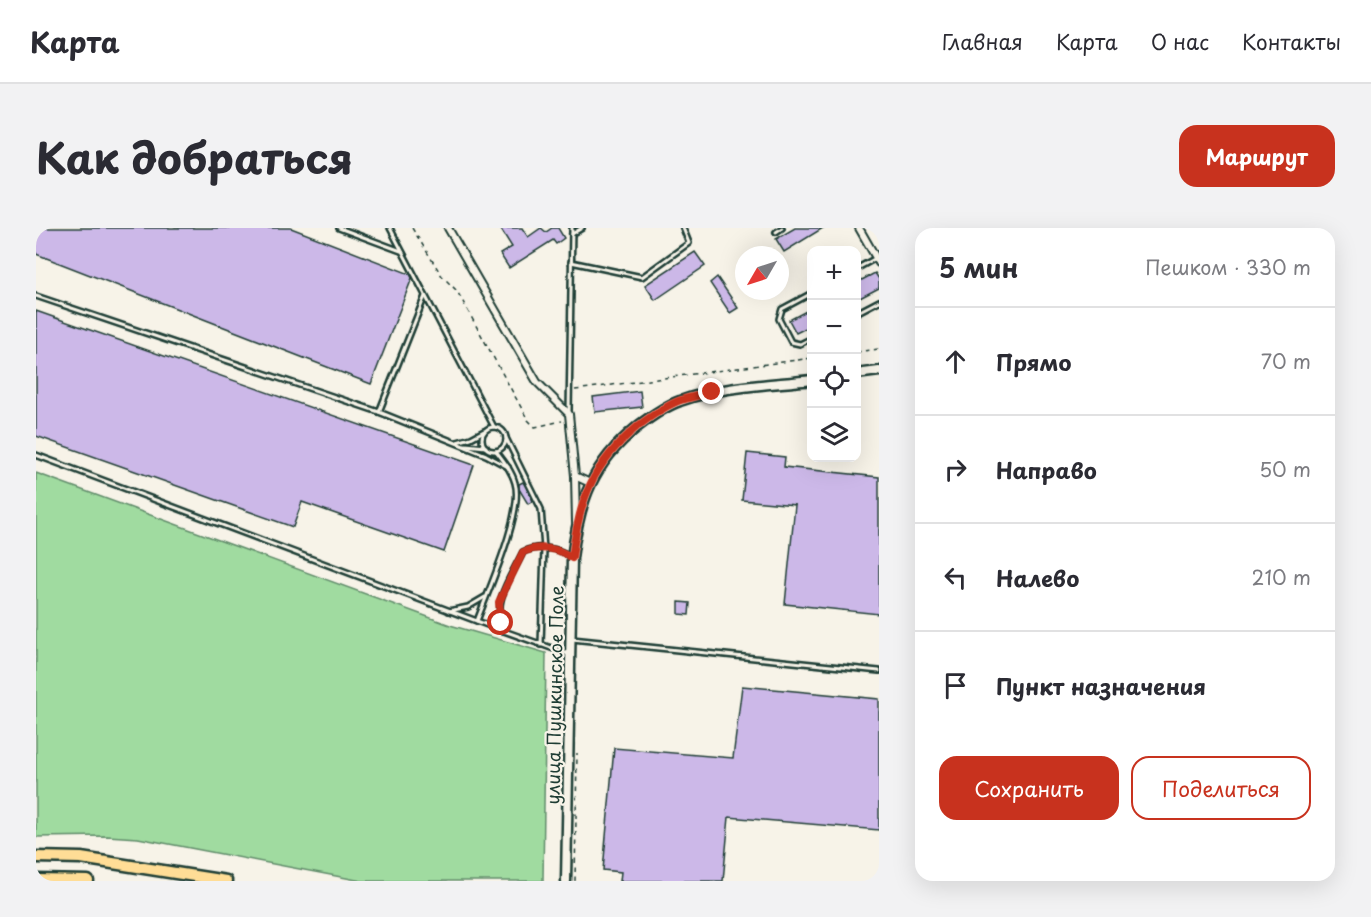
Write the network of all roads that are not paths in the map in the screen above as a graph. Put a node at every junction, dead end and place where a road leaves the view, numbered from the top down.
1 (339, 228) edge
2 (390, 228) edge
3 (448, 228) edge
4 (572, 228) edge
5 (582, 228) edge
6 (683, 228) edge
7 (782, 228) edge
8 (860, 228) edge
9 (776, 232) dead end
10 (572, 234) junction
11 (403, 252) junction
12 (878, 261) edge
13 (571, 262) junction
14 (861, 267) edge
15 (426, 295) junction
16 (36, 296) edge
17 (807, 296) edge
18 (879, 301) edge
19 (861, 310) edge
20 (807, 340) edge
21 (879, 371) edge
22 (861, 373) edge
23 (807, 381) edge
24 (379, 412) junction
25 (569, 416) junction
26 (494, 427) junction
27 (484, 431) junction
28 (506, 438) junction
29 (455, 442) junction
30 (486, 447) junction
31 (496, 451) junction
32 (36, 455) edge
33 (508, 467) junction
34 (575, 476) junction
35 (590, 483) junction
36 (576, 526) junction
37 (544, 549) junction
38 (572, 558) junction
39 (486, 596) junction
40 (449, 611) junction
41 (477, 621) junction
42 (503, 631) junction
43 (572, 639) junction
44 (542, 645) junction
45 (572, 655) junction
46 (879, 671) edge
47 (36, 857) edge
48 (36, 880) edge
49 (88, 881) edge
50 (226, 881) edge
51 (566, 881) edge

1 - 11 lane
2 - 11 lane
3 - 25 street
4 - 10 lane
5 - 10 lane
6 - 13 lane
7 - 9 lane
8 - 12 street
10 - 13 lane
11 - 15 lane
12 - 14 lane
13 - 25 lane
15 - 24 lane
15 - 26 lane
16 - 24 lane
17 - 20 lane
18 - 19 lane
21 - 22 main road
23 - 35 main road, улица Пушкинское Поле
24 - 29 lane
25 - 34 street
26 - 27 lane
26 - 28 lane
27 - 29 lane
27 - 30 lane
28 - 31 lane
28 - 37 lane
29 - 30 lane
29 - 33 lane
30 - 31 lane
31 - 33 lane
32 - 40 lane
33 - 39 lane
34 - 35 street
34 - 36 street
35 - 36 main road, улица Пушкинское Поле
36 - 38 main road, улица Пушкинское Поле
37 - 38 lane
37 - 42 lane
37 - 44 lane
38 - 43 main road, улица Пушкинское Поле
39 - 40 lane
39 - 41 lane
40 - 41 lane
41 - 42 lane
42 - 44 lane
43 - 45 main road, улица Пушкинское Поле
43 - 46 lane
44 - 45 lane
45 - 51 main road, улица Пушкинское Поле
47 - 50 highway
48 - 49 highway

